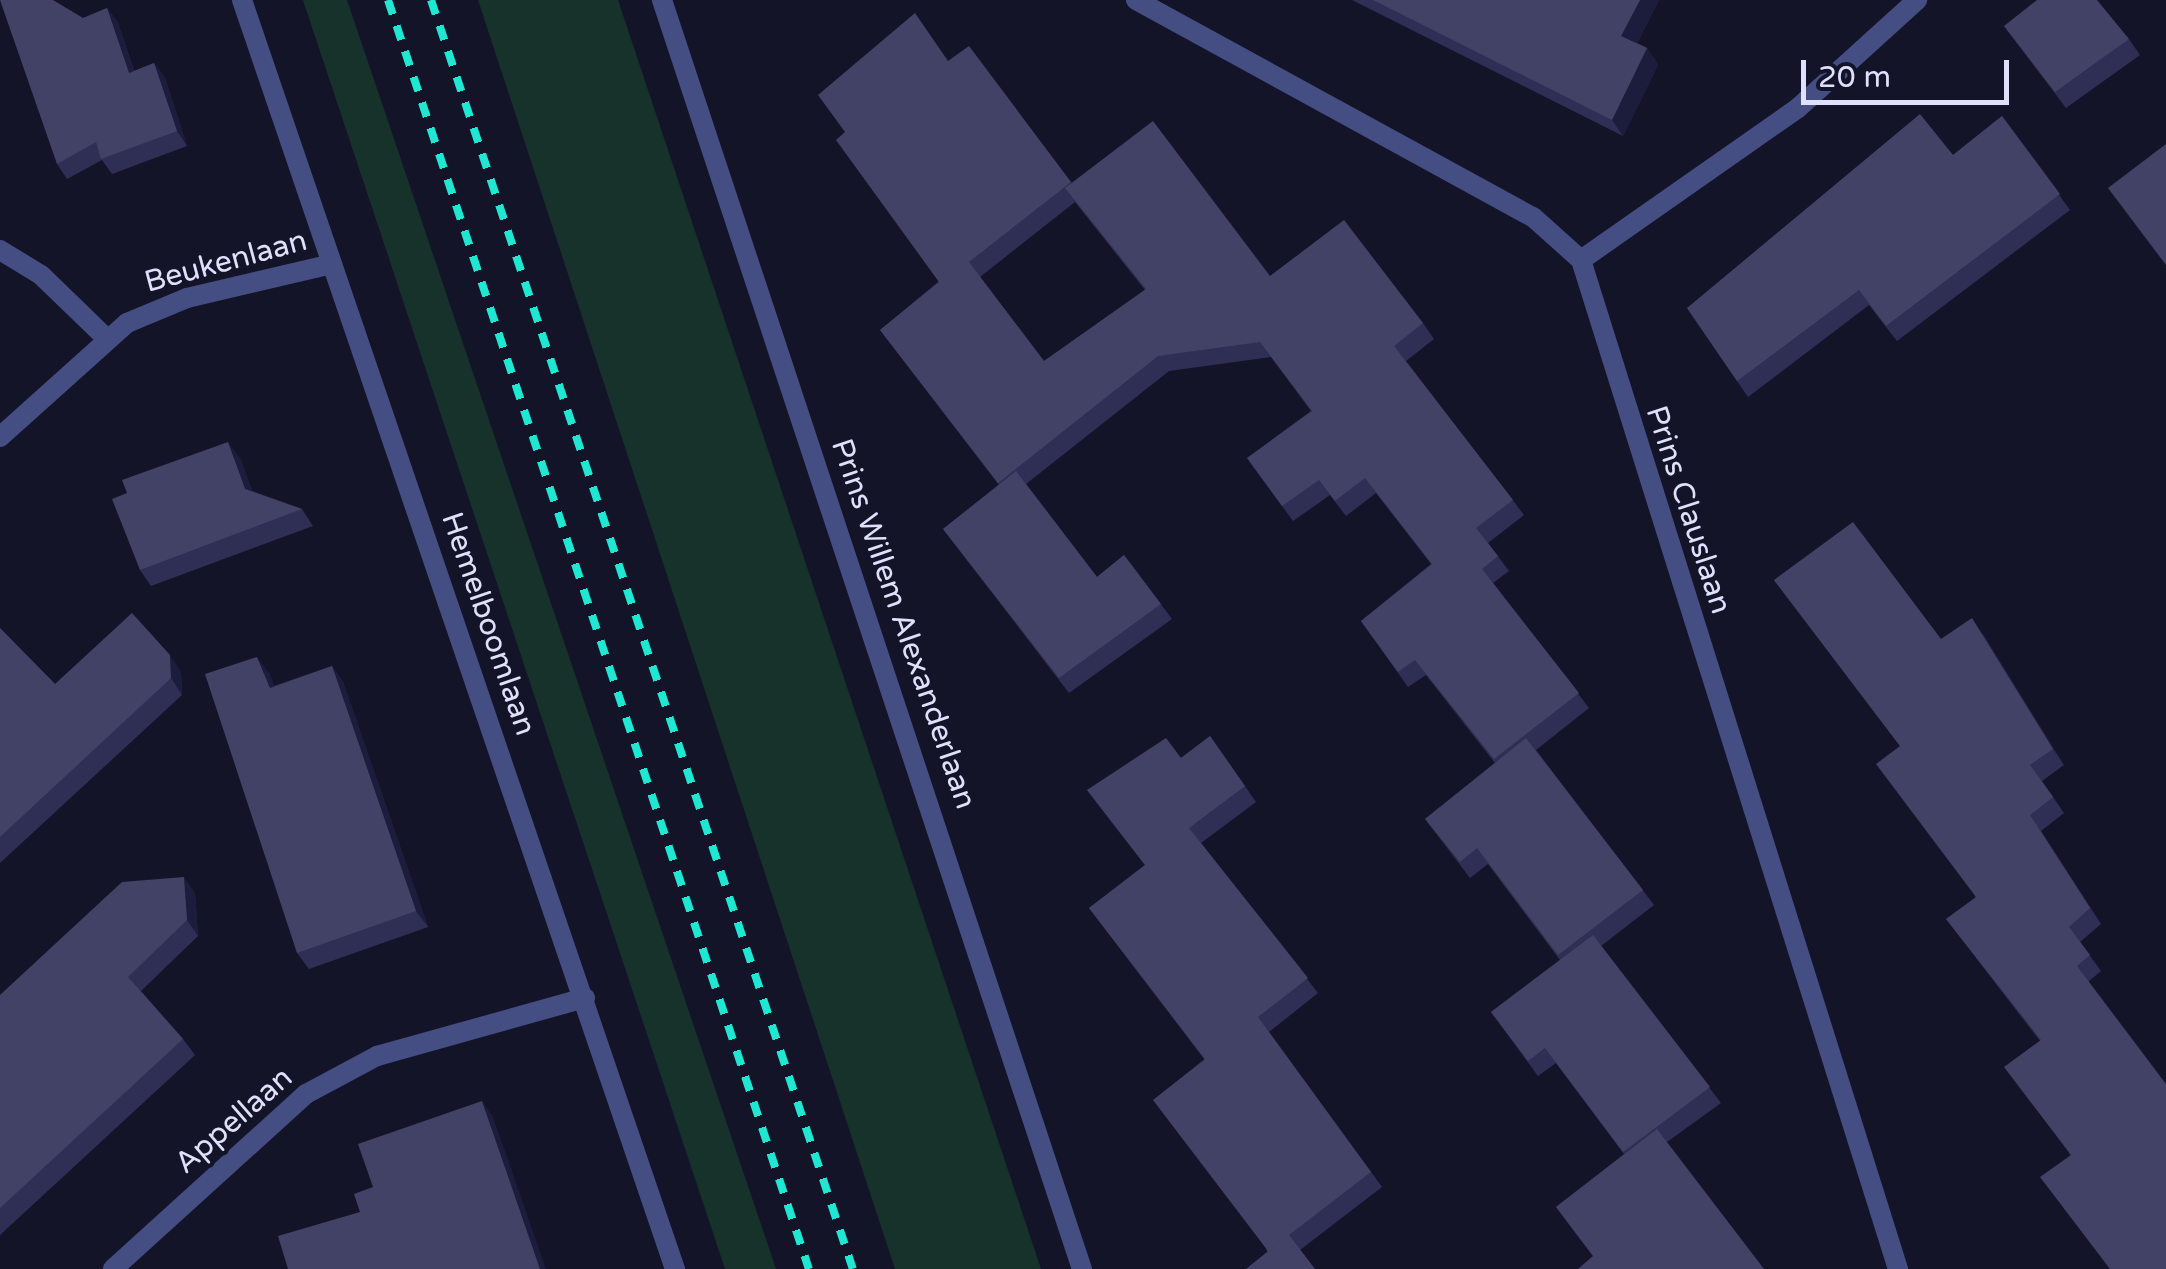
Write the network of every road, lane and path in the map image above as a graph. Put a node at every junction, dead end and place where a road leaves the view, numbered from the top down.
1 (242, 0) edge
2 (662, 0) edge
3 (1136, 0) edge
4 (1917, 0) edge
5 (0, 250) edge
6 (1581, 260) junction
7 (332, 264) junction
8 (106, 338) junction
9 (0, 436) edge
10 (585, 998) junction
11 (112, 1269) edge
12 (675, 1269) edge
13 (1082, 1269) edge
14 (1898, 1269) edge

1 - 7 street, Hemelboomlaan
2 - 13 street, Prins Willem Alexanderlaan
3 - 6 street
4 - 6 street
5 - 8 street
6 - 14 street, Prins Clauslaan
7 - 8 street, Beukenlaan
7 - 10 street, Hemelboomlaan
8 - 9 street, Beukenlaan
10 - 11 street, Appellaan
10 - 12 street, Hemelboomlaan

